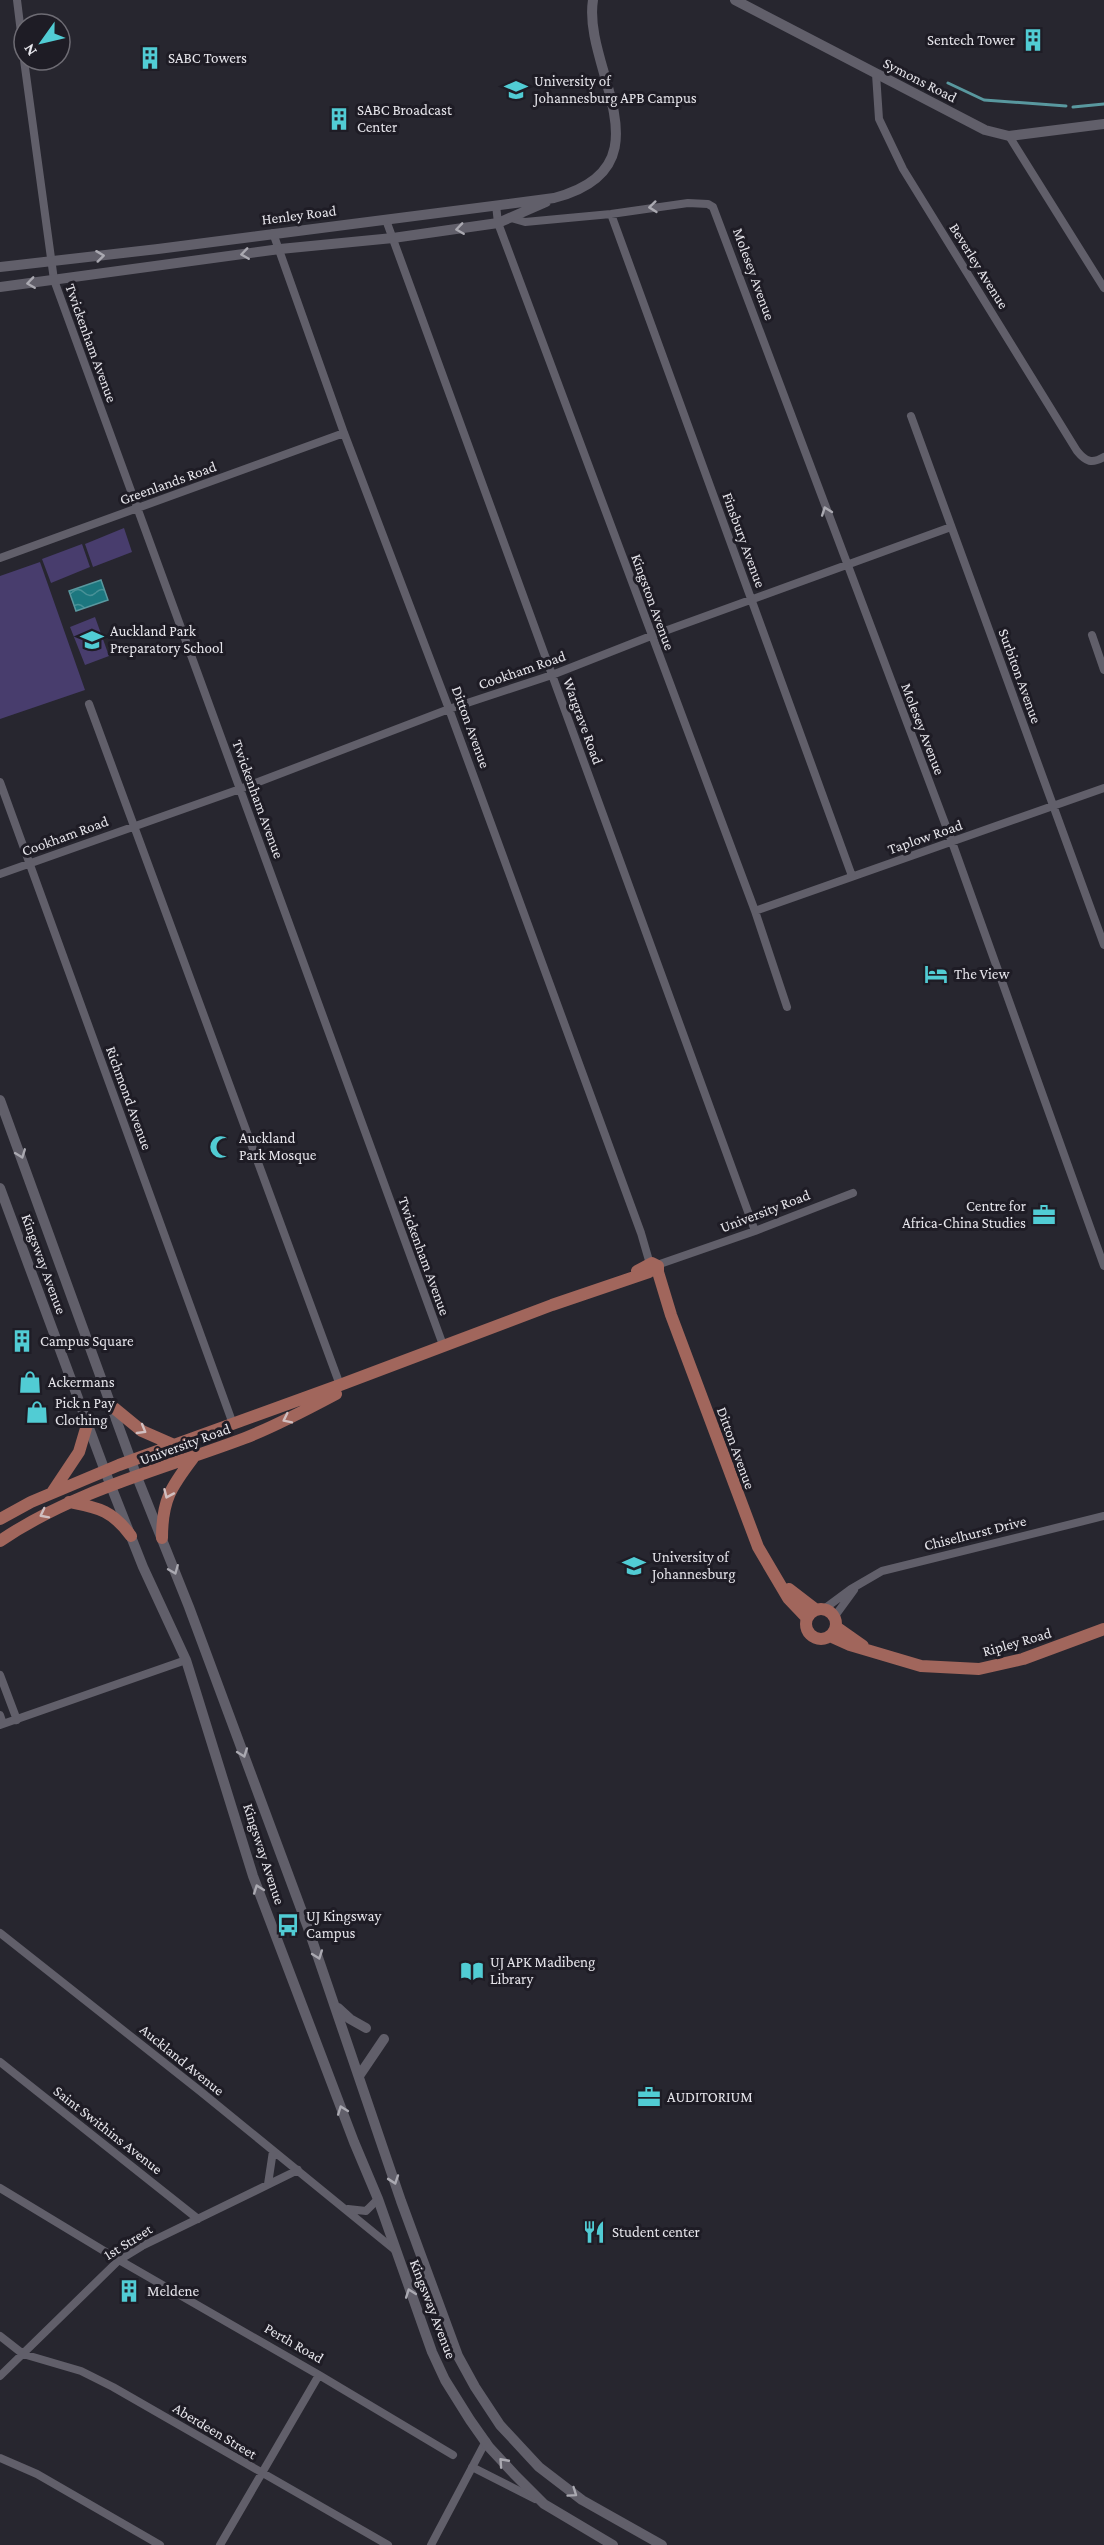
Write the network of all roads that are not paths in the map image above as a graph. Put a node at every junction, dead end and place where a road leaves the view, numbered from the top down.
1 (593, 0) edge
2 (735, 0) edge
3 (26, 72) edge
4 (876, 74) junction
5 (1104, 124) edge
6 (1009, 136) junction
7 (554, 198) junction
8 (496, 205) junction
9 (711, 205) joint
10 (611, 214) junction
11 (511, 218) junction
12 (386, 220) junction
13 (498, 223) junction
14 (273, 233) junction
15 (393, 238) junction
16 (280, 249) junction
17 (51, 262) junction
18 (0, 267) edge
19 (54, 280) junction
20 (1103, 283) edge
21 (0, 287) edge
22 (910, 416) dead end
23 (344, 433) junction
24 (1104, 457) edge
25 (136, 509) junction
26 (951, 527) junction
27 (0, 558) edge
28 (847, 566) junction
29 (752, 600) junction
30 (1092, 635) dead end
31 (651, 636) junction
32 (1104, 669) edge
33 (552, 675) junction
34 (89, 704) dead end
35 (449, 709) junction
36 (0, 782) edge
37 (1104, 788) edge
38 (240, 789) junction
39 (1053, 806) junction
40 (133, 826) junction
41 (952, 842) junction
42 (30, 863) junction
43 (0, 874) edge
44 (852, 876) junction
45 (755, 911) junction
46 (1104, 945) edge
47 (787, 1007) dead end
48 (0, 1100) edge
49 (0, 1188) edge
50 (852, 1193) dead end
51 (755, 1231) junction
52 (1104, 1266) edge
53 (654, 1268) junction
54 (443, 1345) junction
55 (376, 1372) junction
56 (340, 1385) junction
57 (114, 1408) junction
58 (233, 1424) junction
59 (87, 1425) junction
60 (174, 1445) junction
61 (193, 1457) junction
62 (132, 1461) junction
63 (105, 1471) junction
64 (137, 1477) junction
65 (112, 1487) junction
66 (52, 1492) junction
67 (69, 1502) junction
68 (1104, 1516) edge
69 (0, 1519) edge
70 (131, 1536) junction
71 (162, 1538) junction
72 (1, 1540) edge
73 (856, 1586) junction
74 (825, 1619) junction
75 (1104, 1629) edge
76 (186, 1660) junction
77 (0, 1675) edge
78 (0, 1714) edge
79 (16, 1720) junction
80 (2, 1724) edge
81 (0, 1933) edge
82 (335, 2006) junction
83 (366, 2028) dead end
84 (384, 2038) dead end
85 (0, 2062) edge
86 (359, 2076) junction
87 (273, 2151) junction
88 (298, 2170) junction
89 (268, 2184) junction
90 (0, 2188) edge
91 (378, 2199) junction
92 (347, 2209) junction
93 (198, 2219) junction
94 (395, 2250) junction
95 (119, 2260) junction
96 (0, 2336) edge
97 (23, 2354) junction
98 (319, 2375) junction
99 (0, 2376) edge
100 (486, 2441) junction
101 (453, 2455) dead end
102 (0, 2458) edge
103 (472, 2468) junction
104 (261, 2474) junction
105 (544, 2504) junction
106 (160, 2545) edge
107 (220, 2545) edge
108 (388, 2545) edge
109 (431, 2545) edge
110 (613, 2545) edge
111 (662, 2545) edge

1 - 7 main road
2 - 4 main road, Symons Road
3 - 17 street, Twickenham Avenue
4 - 6 main road, Symons Road
4 - 24 street, Beverley Avenue
5 - 6 main road, Symons Road
6 - 20 street
7 - 8 main road, Henley Road
7 - 11 main road, Henley Road
8 - 12 main road, Henley Road
8 - 13 street, Kingston Avenue
9 -> 10 street, Henley Road
28 -> 9 street, Molesey Avenue
10 - 11 street, Henley Road
10 - 29 street, Finsbury Avenue
11 - 13 main road, Henley Road
12 - 14 main road, Henley Road
12 - 15 street, Wargrave Road
13 -> 15 main road, Henley Road
13 - 31 street, Kingston Avenue
14 - 16 street, Ditton Avenue
17 -> 14 main road, Henley Road
15 - 16 main road, Henley Road
15 - 33 street, Wargrave Road
16 -> 19 main road, Henley Road
16 - 23 street, Ditton Avenue
17 - 18 main road, Henley Road
17 - 19 street, Twickenham Avenue
19 -> 21 main road, Henley Road
19 - 25 street, Twickenham Avenue
22 - 26 street, Surbiton Avenue
23 - 25 street, Greenlands Road
23 - 35 street, Ditton Avenue
25 - 27 street, Greenlands Road
25 - 38 street, Twickenham Avenue
26 - 28 street, Cookham Road
26 - 39 street, Surbiton Avenue
28 - 29 street, Cookham Road
28 - 41 street, Molesey Avenue
29 - 31 street, Cookham Road
29 - 44 street, Finsbury Avenue
30 - 32 street
31 - 33 street, Cookham Road
31 - 45 street, Kingston Avenue
33 - 35 street, Cookham Road
33 - 51 street, Wargrave Road
34 - 40 street
35 - 38 street, Cookham Road
35 - 53 street, Ditton Avenue
36 - 42 street, Richmond Avenue
37 - 39 street, Taplow Road
38 - 40 street, Cookham Road
38 - 54 street, Twickenham Avenue
39 - 41 street, Taplow Road
39 - 46 street, Surbiton Avenue
40 - 42 street, Cookham Road
40 - 56 street
41 - 44 street, Taplow Road
41 - 52 street, Molesey Avenue
42 - 43 street, Cookham Road
42 - 58 street, Richmond Avenue
44 - 45 street, Taplow Road
45 - 47 street, Kingston Avenue
48 -> 57 main road, Kingsway Avenue
49 - 59 main road, Kingsway Avenue
50 - 51 street, University Road
51 - 53 street, University Road
53 - 54 main road, University Road
53 - 74 main road, Ditton Avenue
54 - 55 main road, University Road
55 - 56 main road, University Road
55 -> 61 main road, University Road
56 - 58 main road, University Road
57 -> 60 main road
57 - 62 main road, Kingsway Avenue
58 - 60 main road, University Road
59 - 63 main road, Kingsway Avenue
59 - 66 main road
60 - 62 main road, University Road
61 - 64 main road, University Road
61 -> 71 main road
62 - 63 main road, University Road
62 - 64 main road, Kingsway Avenue
63 - 65 main road, Kingsway Avenue
63 - 66 main road, University Road
64 - 65 main road, University Road
64 - 71 main road, Kingsway Avenue
65 - 67 main road, University Road
65 - 70 main road, Kingsway Avenue
66 - 69 main road, University Road
67 - 70 main road
67 -> 72 main road, University Road
68 - 73 street, Chiselhurst Drive
70 - 76 main road, Kingsway Avenue
71 -> 82 main road, Kingsway Avenue
73 - 74 street, Chiselhurst Drive
73 - 74 street, Chiselhurst Drive
74 - 75 main road, Ripley Road
76 - 79 street
91 -> 76 main road, Kingsway Avenue
77 - 79 street
78 - 80 street
79 - 80 street
81 - 87 street, Auckland Avenue
82 - 83 main road
82 - 86 main road, Kingsway Avenue
84 - 86 main road
85 - 93 street, Saint Swithins Avenue
86 -> 111 main road, Kingsway Avenue
87 - 88 street, Auckland Avenue
87 - 89 street
88 - 89 street, 1st Street
88 - 92 street, Auckland Avenue
89 - 93 street, 1st Street
90 - 95 street, Perth Road
91 - 92 street
91 - 94 main road, Kingsway Avenue
92 - 94 street, Auckland Avenue
93 - 95 street, 1st Street
100 -> 94 main road, Kingsway Avenue
95 - 97 street, 1st Street
95 - 98 street, Perth Road
96 - 97 street
97 - 99 street, 1st Street
97 - 104 street, Aberdeen Street
98 - 101 street, Perth Road
98 - 104 street
100 - 103 street
105 -> 100 main road, Kingsway Avenue
102 - 106 street
103 - 105 street
103 - 109 street
104 - 107 street
104 - 108 street, Aberdeen Street
105 - 110 main road

